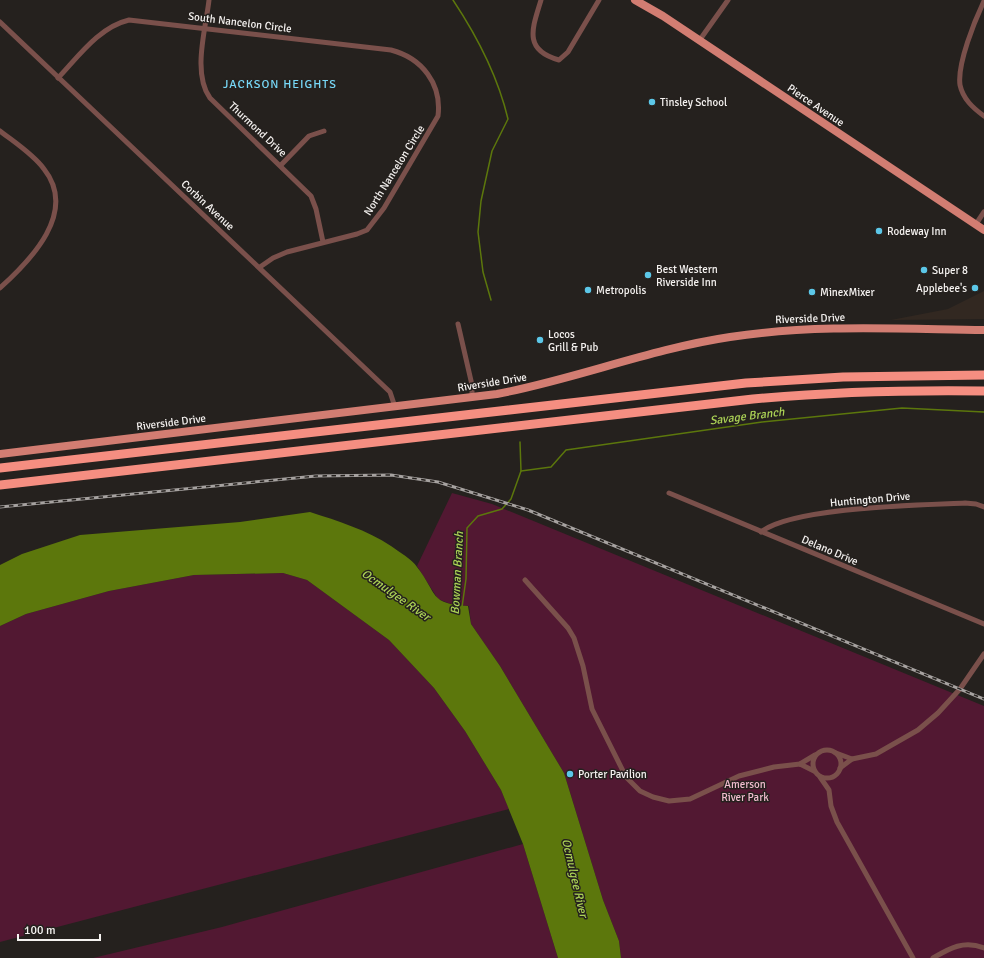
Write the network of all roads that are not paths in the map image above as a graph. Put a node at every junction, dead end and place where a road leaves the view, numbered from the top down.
1 (209, 0) edge
2 (542, 0) edge
3 (598, 0) edge
4 (635, 0) edge
5 (728, 0) edge
6 (984, 1) edge
7 (0, 22) edge
8 (206, 28) junction
9 (699, 41) junction
10 (58, 78) junction
11 (431, 78) joint
12 (984, 116) edge
13 (0, 131) edge
14 (324, 132) dead end
15 (281, 165) junction
16 (984, 212) edge
17 (976, 224) junction
18 (984, 230) edge
19 (323, 242) junction
20 (260, 267) junction
21 (0, 288) edge
22 (458, 324) dead end
23 (984, 330) edge
24 (984, 375) edge
25 (984, 391) edge
26 (472, 397) junction
27 (395, 407) junction
28 (0, 454) edge
29 (0, 468) edge
30 (0, 485) edge
31 (669, 493) dead end
32 (984, 508) edge
33 (761, 532) junction
34 (525, 580) dead end
35 (984, 624) edge
36 (984, 654) edge
37 (836, 752) junction
38 (815, 755) junction
39 (852, 758) junction
40 (800, 764) junction
41 (840, 768) junction
42 (814, 771) junction
43 (835, 776) junction
44 (820, 777) junction
45 (829, 790) junction
46 (984, 948) edge
47 (913, 958) edge
48 (933, 958) edge

1 - 8 street, Thurmond Drive
2 - 3 street
4 - 9 main road, Pierce Avenue
5 - 9 street
6 - 12 street
7 - 10 street, Corbin Avenue
8 - 10 street, South Nancelon Circle
8 - 11 street, South Nancelon Circle
8 - 15 street, Thurmond Drive
9 - 17 main road, Pierce Avenue
10 - 20 street, Corbin Avenue
11 - 19 street, North Nancelon Circle
13 - 21 street
14 - 15 street
15 - 19 street, Thurmond Drive
16 - 17 street
17 - 18 main road, Pierce Avenue
19 - 20 street, North Nancelon Circle
20 - 27 street, Corbin Avenue
22 - 26 street
23 - 26 main road, Riverside Drive
24 - 29 highway
25 - 30 highway
26 - 27 main road, Riverside Drive
27 - 28 main road, Riverside Drive
31 - 33 street, Delano Drive
32 - 33 street, Huntington Drive
33 - 35 street, Delano Drive
34 - 40 street
36 - 39 street
37 - 38 street
37 - 39 street
37 - 41 street
38 - 40 street
38 - 42 street
39 - 41 street
40 - 42 street
41 - 43 street
42 - 44 street
43 - 44 street
43 - 45 street
44 - 45 street
45 - 47 street
46 - 48 street

